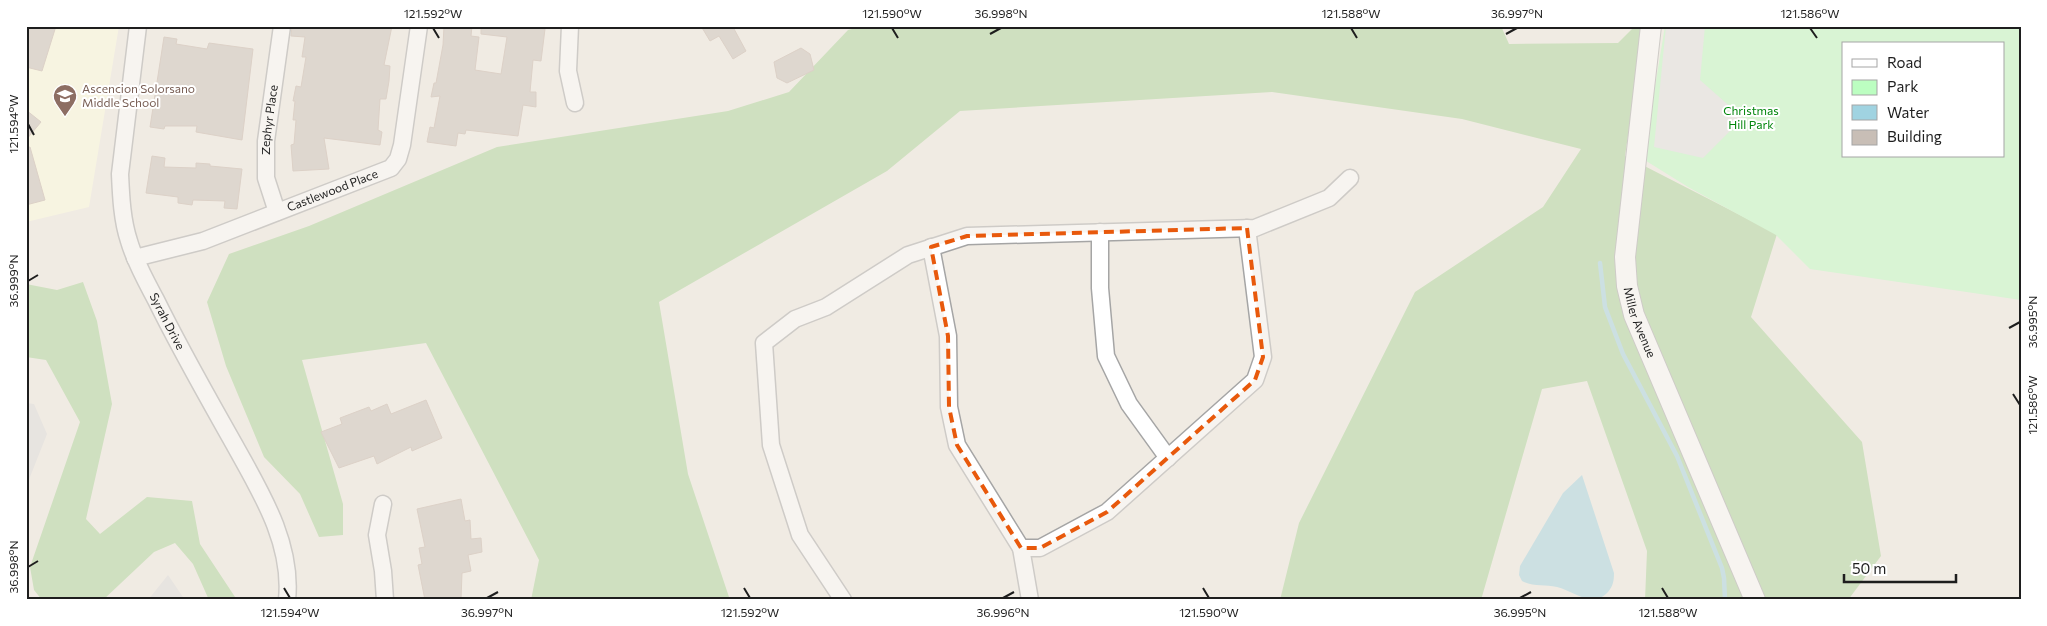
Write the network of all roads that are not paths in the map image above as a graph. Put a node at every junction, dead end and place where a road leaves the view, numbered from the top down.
1 (138, 26) edge
2 (282, 26) edge
3 (419, 26) edge
4 (570, 26) edge
5 (1651, 26) edge
6 (575, 103) dead end
7 (1350, 178) dead end
8 (277, 212) junction
9 (1246, 228) junction
10 (1100, 232) junction
11 (931, 247) junction
12 (135, 258) junction
13 (1168, 458) junction
14 (383, 504) dead end
15 (1021, 548) junction
16 (287, 600) edge
17 (385, 600) edge
18 (843, 600) edge
19 (1030, 600) edge
20 (1755, 600) edge

1 - 12 street, Syrah Drive
2 - 8 street, Zephyr Place
3 - 8 street, Castlewood Place
4 - 6 street
5 - 20 street, Miller Avenue
7 - 9 street
8 - 12 street, Castlewood Place
9 - 10 street
9 - 13 street
10 - 11 street
10 - 13 street
11 - 15 street
11 - 18 street
12 - 16 street, Syrah Drive
13 - 15 street
14 - 17 street
15 - 19 street

